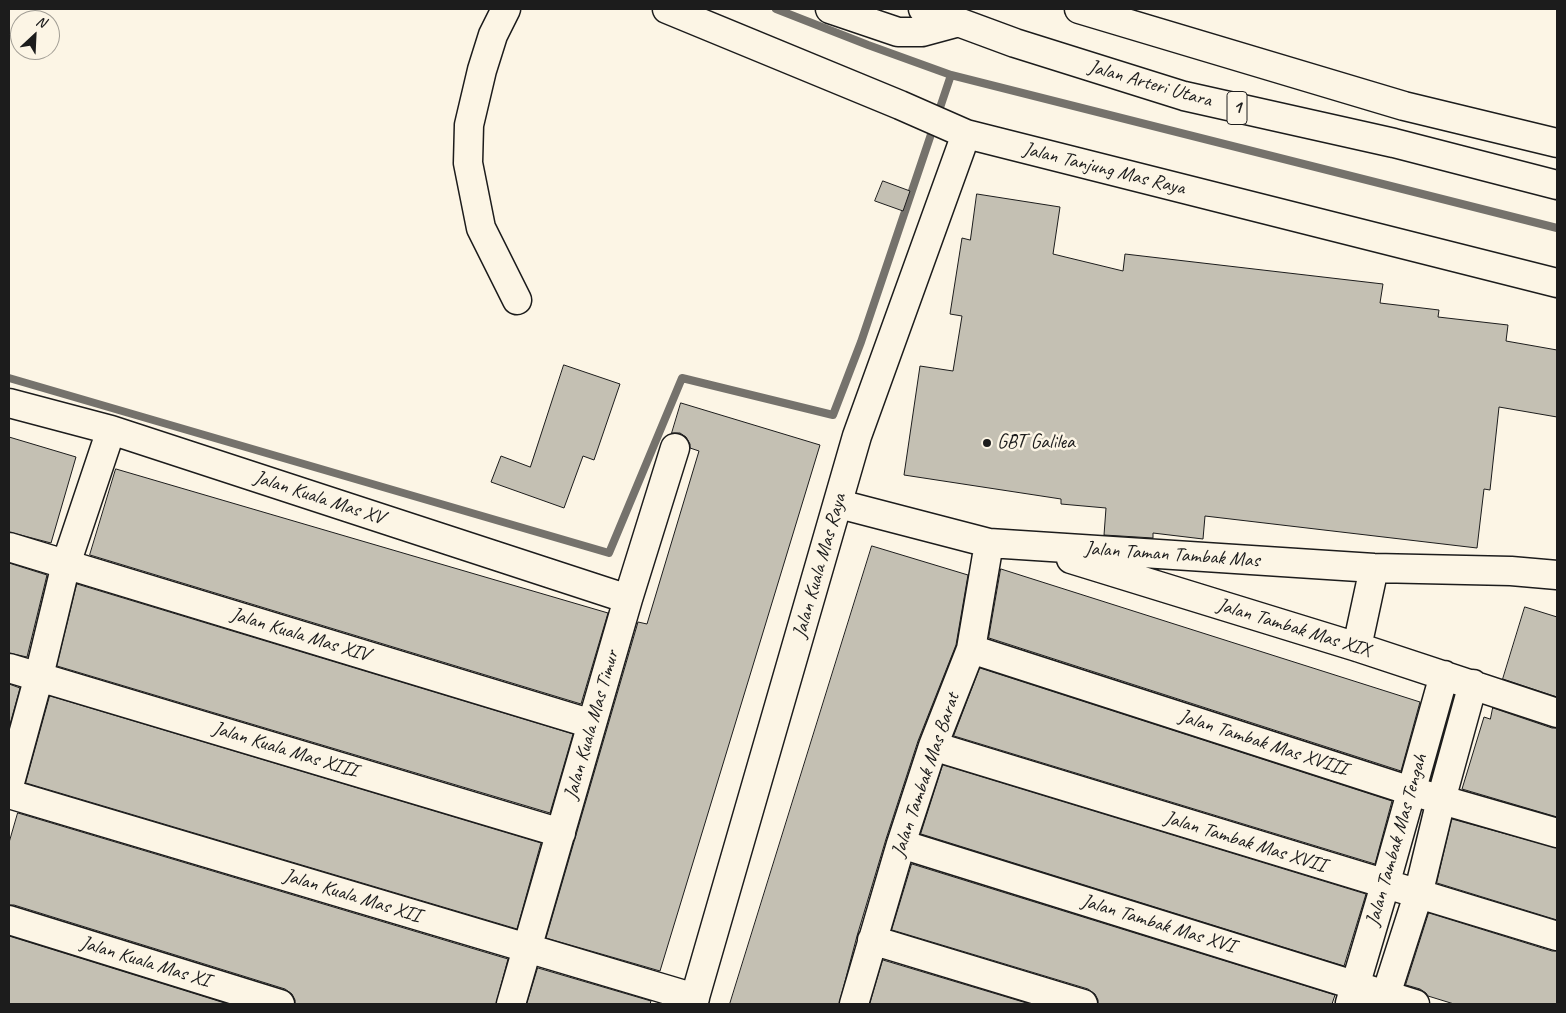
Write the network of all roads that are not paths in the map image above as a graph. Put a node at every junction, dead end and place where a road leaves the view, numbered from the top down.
1 (506, 9) edge
2 (667, 9) edge
3 (830, 9) edge
4 (923, 9) edge
5 (1079, 9) edge
6 (959, 22) junction
7 (966, 134) junction
8 (1557, 143) edge
9 (1557, 185) edge
10 (1557, 283) edge
11 (517, 300) dead end
12 (9, 403) edge
13 (111, 430) junction
14 (675, 448) dead end
15 (839, 504) junction
16 (989, 543) junction
17 (1029, 546) junction
18 (9, 547) edge
19 (66, 564) junction
20 (1374, 568) junction
21 (1511, 571) junction
22 (1557, 575) edge
23 (1557, 586) edge
24 (628, 599) junction
25 (1357, 647) junction
26 (970, 649) junction
27 (9, 668) edge
28 (1444, 675) junction
29 (39, 676) junction
30 (1473, 684) junction
31 (1557, 713) edge
32 (592, 724) junction
33 (933, 746) junction
34 (9, 786) edge
35 (1411, 791) junction
36 (9, 794) edge
37 (1441, 800) junction
38 (561, 832) junction
39 (1557, 833) edge
40 (901, 844) junction
41 (1385, 885) junction
42 (1418, 895) junction
43 (9, 920) edge
44 (1557, 936) edge
45 (872, 940) junction
46 (528, 948) junction
47 (1352, 995) edge
48 (1384, 1000) edge
49 (694, 1001) edge
50 (280, 1004) edge
51 (511, 1004) edge
52 (854, 1004) edge
53 (1083, 1004) edge
54 (1415, 1004) edge

1 - 11 main road
2 - 7 main road, Jalan Tanjung Mas Raya
3 - 6 main road
4 - 6 main road, Jalan Arteri Utara / 1
5 - 8 main road
6 - 9 main road, Jalan Arteri Utara / 1
7 - 10 main road, Jalan Tanjung Mas Raya
7 - 15 main road, Jalan Kuala Mas Raya
12 - 13 main road, Jalan Kuala Mas XV
13 - 19 main road
13 - 24 main road, Jalan Kuala Mas XV
14 - 24 main road, Jalan Kuala Mas Timur
15 - 16 main road, Jalan Taman Tambak Mas
15 - 49 main road, Jalan Kuala Mas Raya
16 - 17 main road, Jalan Taman Tambak Mas
16 - 26 main road, Jalan Tambak Mas Barat
17 - 20 main road, Jalan Taman Tambak Mas
17 - 25 main road, Jalan Tambak Mas XIX
18 - 19 main road, Jalan Kuala Mas XIV
19 - 29 main road
19 - 32 main road, Jalan Kuala Mas XIV
20 - 21 main road, Jalan Taman Tambak Mas
20 - 25 main road
21 - 22 main road, Jalan Taman Tambak Mas
21 - 23 main road, Jalan Taman Tambak Mas
24 - 32 main road, Jalan Kuala Mas Timur
25 - 28 main road, Jalan Tambak Mas XIX
26 - 33 main road, Jalan Tambak Mas Barat
26 - 35 main road, Jalan Tambak Mas XVIII
27 - 29 main road, Jalan Kuala Mas XIII
28 - 30 main road, Jalan Tambak Mas XIX
28 - 35 main road, Jalan Tambak Mas Tengah
29 - 34 main road
29 - 38 main road, Jalan Kuala Mas XIII
30 - 31 main road, Jalan Tambak Mas XIX
30 - 37 main road, Jalan Tambak Mas Tengah
32 - 38 main road, Jalan Kuala Mas Timur
33 - 40 main road, Jalan Tambak Mas Barat
33 - 41 main road, Jalan Tambak Mas XVII
35 - 37 main road, Jalan Tambak Mas XVIII
35 - 41 main road, Jalan Tambak Mas Tengah
36 - 46 main road, Jalan Kuala Mas XII
37 - 39 main road, Jalan Tambak Mas XVIII
37 - 42 main road, Jalan Tambak Mas Tengah
38 - 46 main road, Jalan Kuala Mas Timur
40 - 45 main road, Jalan Tambak Mas Barat
40 - 47 main road, Jalan Tambak Mas XVI
41 - 42 main road, Jalan Tambak Mas XVII
41 - 47 main road, Jalan Tambak Mas Tengah
42 - 44 main road, Jalan Tambak Mas XVII
42 - 48 main road, Jalan Tambak Mas Tengah
43 - 50 main road, Jalan Kuala Mas XI
45 - 52 main road, Jalan Tambak Mas Barat
45 - 53 main road
46 - 49 main road, Jalan Kuala Mas XII
46 - 51 main road, Jalan Kuala Mas Timur
47 - 48 main road, Jalan Tambak Mas XVI
48 - 54 main road, Jalan Tambak Mas XVI

